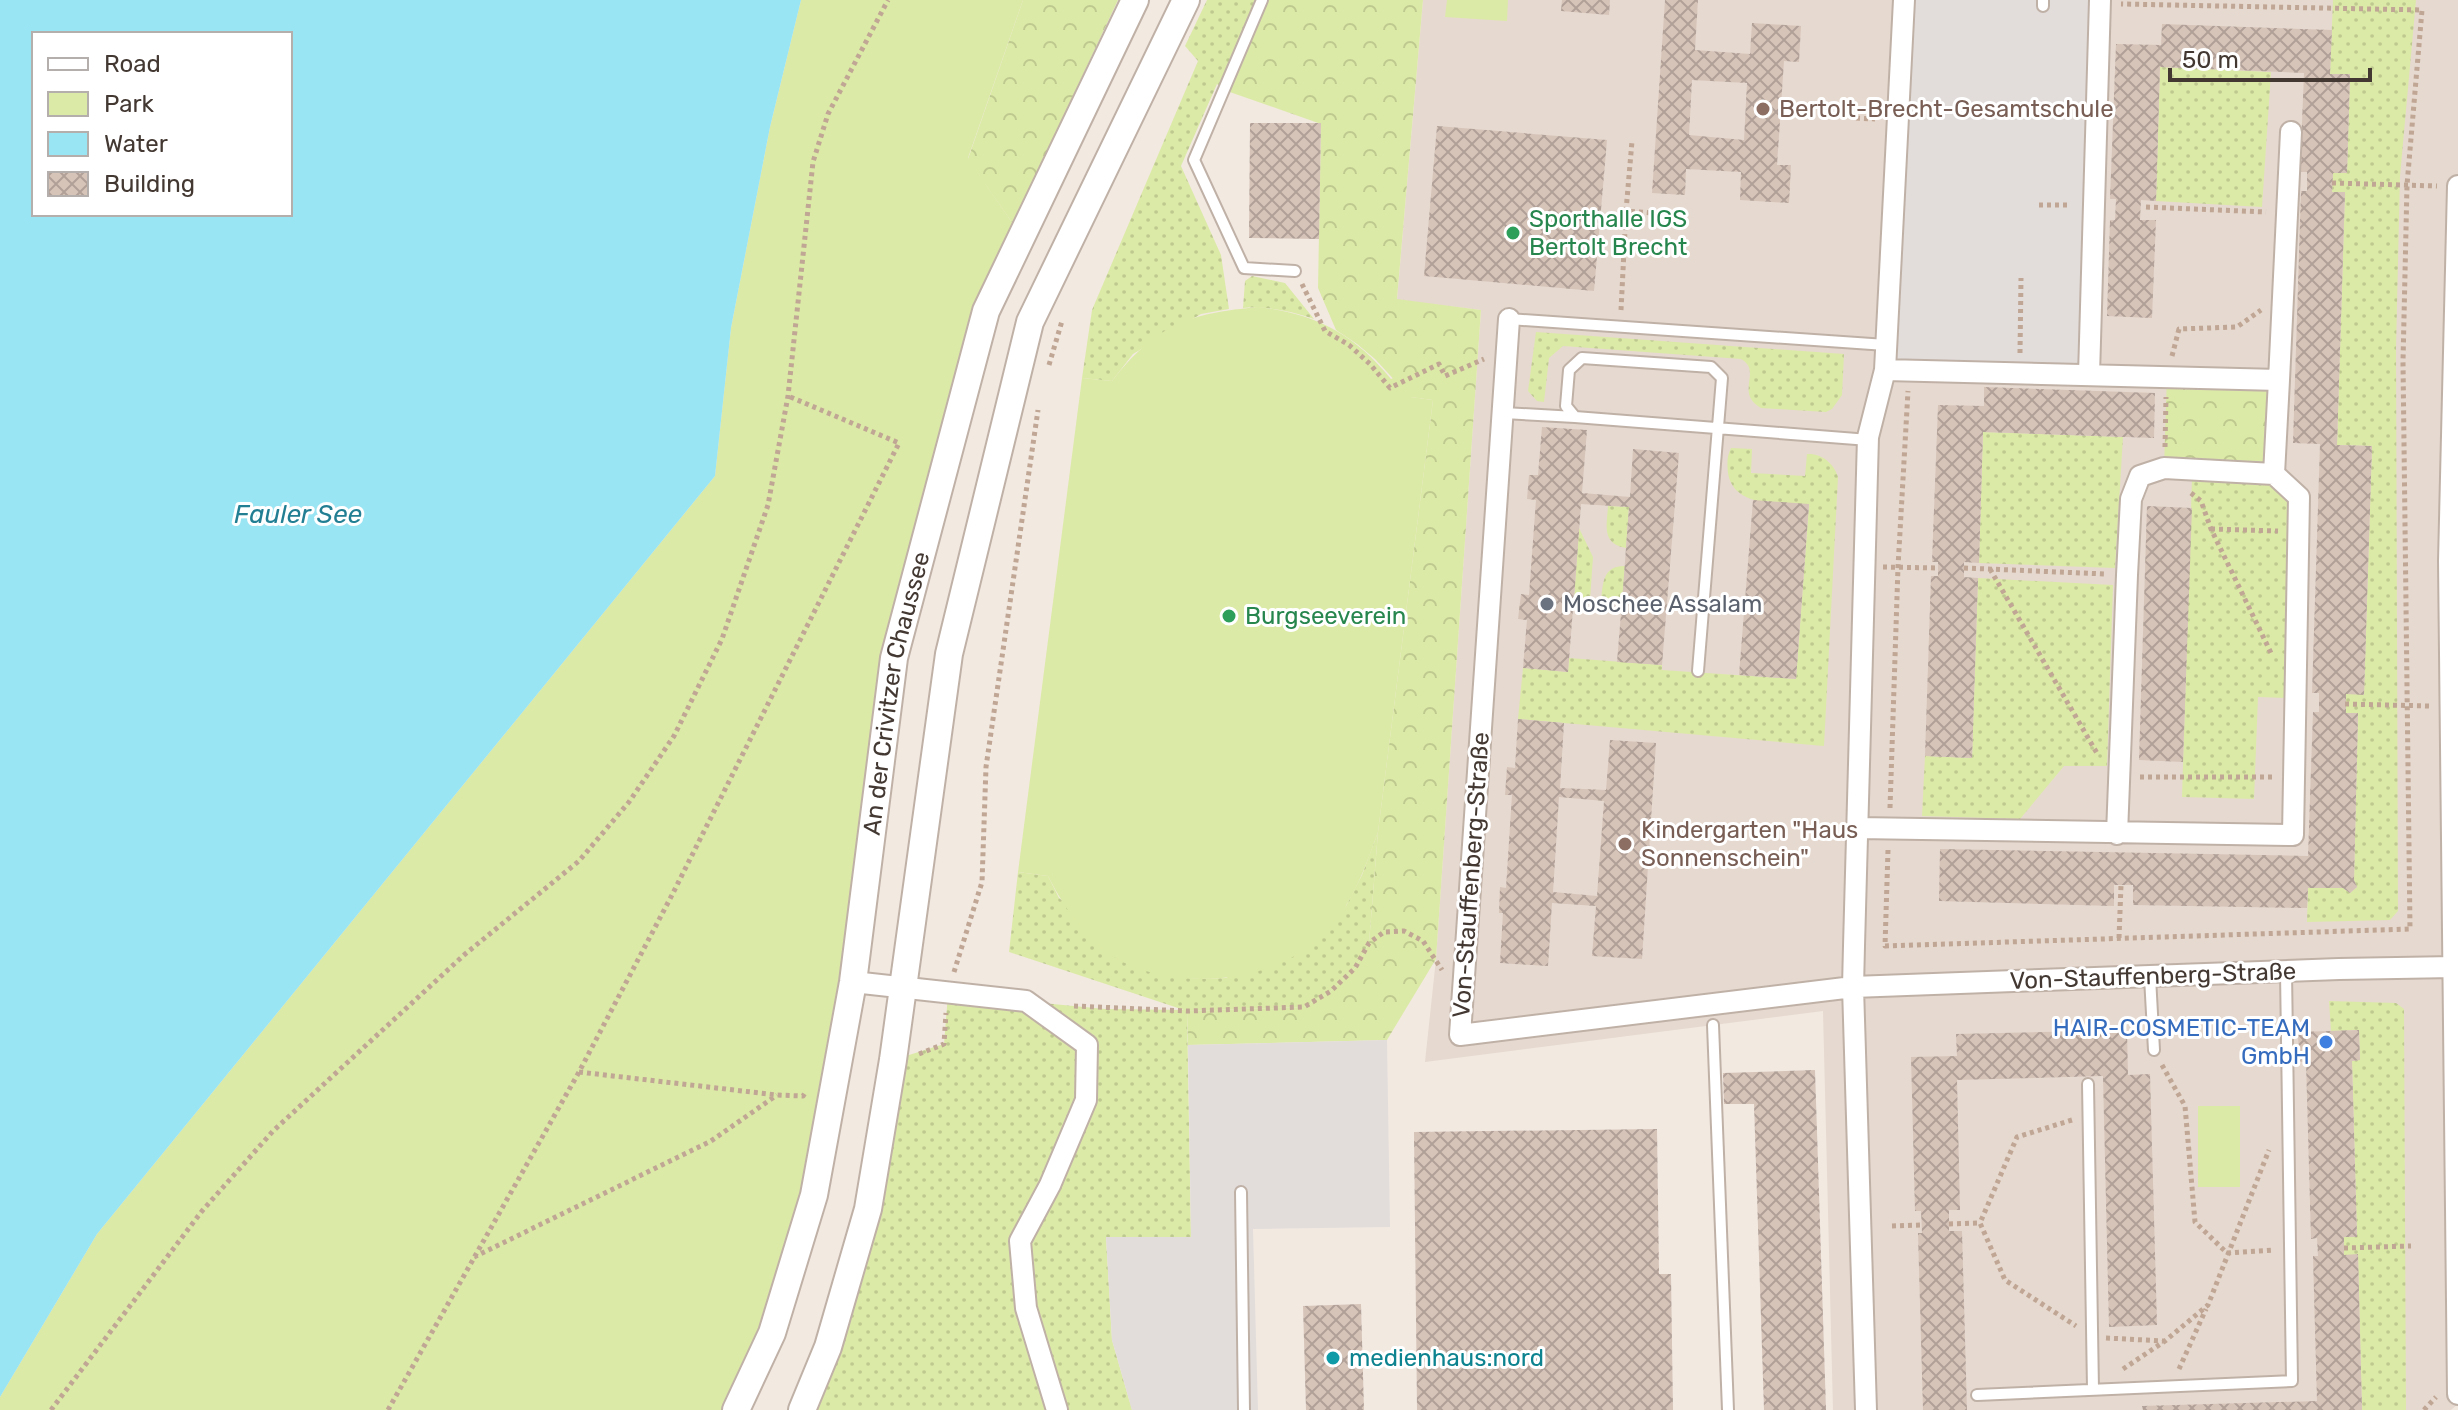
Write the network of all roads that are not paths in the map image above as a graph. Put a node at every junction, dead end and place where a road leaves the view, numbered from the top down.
1 (1135, 0) edge
2 (1186, 0) edge
3 (1262, 0) edge
4 (1904, 0) edge
5 (2100, 2) edge
6 (2291, 132) dead end
7 (2458, 186) edge
8 (1295, 271) road end
9 (1509, 319) joint
10 (1886, 345) junction
11 (1885, 370) junction
12 (2089, 375) junction
13 (2279, 380) junction
14 (1504, 413) junction
15 (1575, 417) junction
16 (1718, 429) junction
17 (1869, 440) junction
18 (2274, 474) junction
19 (1698, 671) dead end
20 (2455, 757) edge
21 (2455, 812) edge
22 (1858, 828) junction
23 (2117, 834) junction
24 (2454, 967) junction
25 (2286, 972) junction
26 (2150, 977) junction
27 (853, 982) junction
28 (1853, 987) junction
29 (903, 989) junction
30 (1713, 1025) dead end
31 (2154, 1050) road end
32 (2088, 1084) dead end
33 (2457, 1160) edge
34 (1241, 1192) dead end
35 (2457, 1261) edge
36 (2093, 1389) junction
37 (2458, 1394) edge
38 (1977, 1395) dead end
39 (736, 1410) edge
40 (802, 1410) edge
41 (1057, 1410) edge
42 (1244, 1410) edge
43 (1728, 1410) edge
44 (1866, 1410) edge

1 - 27 street, An der Crivitzer Chaussee
2 - 29 street, An der Crivitzer Chaussee
3 - 8 lane
4 - 10 street
5 - 12 street
6 - 13 street
7 - 20 street
9 - 10 lane
9 - 14 street, Von-Stauffenberg-Straße
10 - 11 street
11 - 12 street
11 - 17 street
12 - 13 street
13 - 18 street
14 - 15 lane
14 - 28 street, Von-Stauffenberg-Straße
15 - 16 lane
15 - 16 lane
16 - 17 lane
16 - 19 lane
17 - 22 street
18 - 23 street
18 - 23 street
20 - 21 street
21 - 24 street
22 - 23 street
22 - 28 street
24 - 25 street, Von-Stauffenberg-Straße
24 - 33 street
25 - 26 street, Von-Stauffenberg-Straße
25 - 36 lane
26 - 28 street, Von-Stauffenberg-Straße
26 - 31 lane
27 - 29 street
27 - 39 street, An der Crivitzer Chaussee
28 - 44 street
29 - 40 street, An der Crivitzer Chaussee
29 - 41 street
30 - 43 lane
32 - 36 lane
33 - 35 street
34 - 42 lane
35 - 37 street
36 - 38 lane

